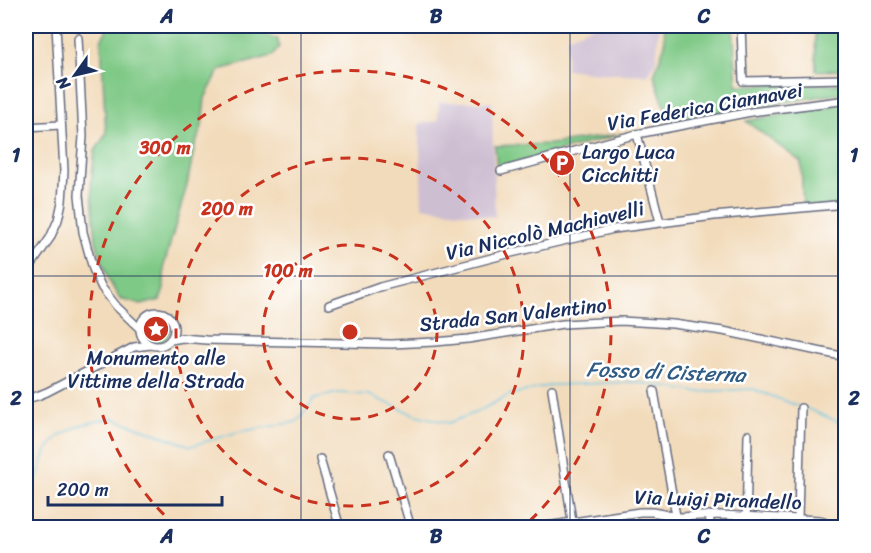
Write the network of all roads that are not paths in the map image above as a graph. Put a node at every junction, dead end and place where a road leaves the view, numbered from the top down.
1 (56, 26) edge
2 (741, 26) edge
3 (78, 38) tunnel mouth
4 (846, 78) edge
5 (846, 98) edge
6 (61, 125) junction
7 (26, 127) edge
8 (637, 134) junction
9 (501, 171) dead end
10 (846, 204) edge
11 (660, 222) junction
12 (26, 273) edge
13 (329, 305) dead end
14 (127, 318) junction
15 (143, 318) junction
16 (174, 329) junction
17 (140, 332) junction
18 (182, 338) junction
19 (171, 340) junction
20 (151, 345) junction
21 (134, 347) junction
22 (846, 357) edge
23 (552, 389) dead end
24 (654, 391) dead end
25 (26, 399) edge
26 (801, 408) dead end
27 (748, 435) dead end
28 (389, 454) dead end
29 (320, 459) dead end
30 (709, 515) junction
31 (676, 516) junction
32 (746, 516) junction
33 (798, 518) junction
34 (572, 521) junction
35 (340, 528) edge
36 (411, 528) edge
37 (533, 528) edge
38 (711, 528) edge
39 (746, 528) edge
40 (827, 528) edge

1 - 6 street
2 - 4 street
3 - 14 street
5 - 8 street, Via Federica Ciannavei
6 - 7 street
6 - 12 street
8 - 9 street, Via Federica Ciannavei
8 - 11 street
10 - 11 street, Via Niccolò Machiavelli
11 - 13 street, Via Niccolò Machiavelli
14 - 15 street
14 - 17 street
15 - 16 street
15 - 17 street
16 - 18 street
16 - 19 street
17 - 20 street
17 - 21 street
18 - 19 street, Strada San Valentino
18 - 22 street, Strada San Valentino
19 - 20 street
20 - 21 street
21 - 25 street
23 - 34 street
24 - 31 street
26 - 33 street
27 - 32 street
28 - 36 street
29 - 35 street
30 - 31 street, Via Luigi Pirandello
30 - 32 street, Via Luigi Pirandello
30 - 38 street
31 - 34 street, Via Luigi Pirandello
32 - 33 street, Via Luigi Pirandello
32 - 39 street
33 - 40 street, Via Luigi Pirandello
34 - 37 street, Via Luigi Pirandello

